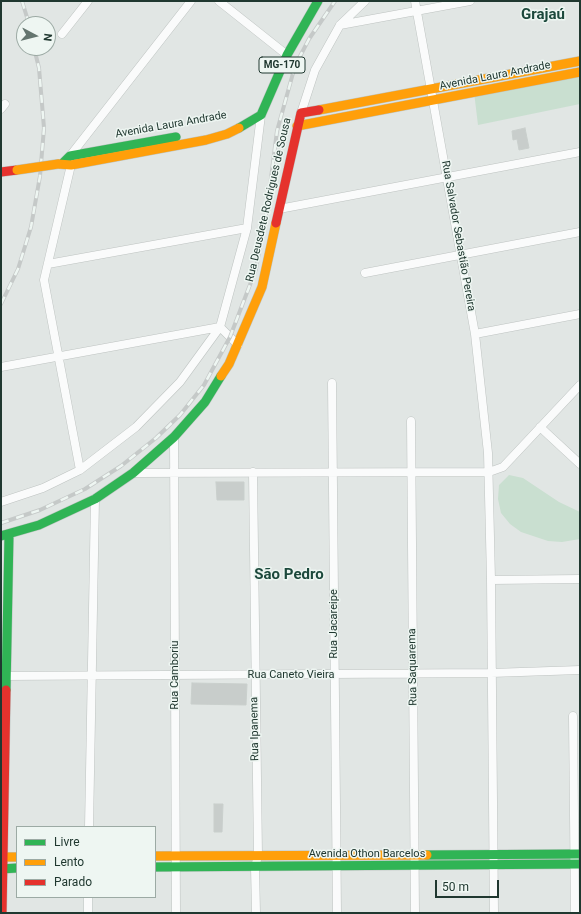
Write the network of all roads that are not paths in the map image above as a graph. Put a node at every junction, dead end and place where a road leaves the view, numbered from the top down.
1 (88, 1) edge
2 (191, 1) edge
3 (219, 1) edge
4 (365, 1) edge
5 (415, 1) edge
6 (470, 1) edge
7 (315, 4) edge
8 (417, 11) junction
9 (340, 25) junction
10 (62, 34) dead end
11 (287, 55) junction
12 (580, 61) edge
13 (580, 72) edge
14 (431, 89) junction
15 (433, 100) junction
16 (301, 113) junction
17 (261, 115) junction
18 (244, 125) junction
19 (297, 126) junction
20 (580, 152) edge
21 (70, 156) junction
22 (64, 164) junction
23 (3, 173) edge
24 (448, 177) junction
25 (279, 209) junction
26 (247, 228) junction
27 (580, 232) edge
28 (462, 255) junction
29 (48, 264) junction
30 (365, 273) dead end
31 (580, 314) edge
32 (220, 327) junction
33 (475, 334) junction
34 (238, 345) junction
35 (58, 356) junction
36 (1, 366) edge
37 (332, 383) dead end
38 (580, 385) edge
39 (411, 421) dead end
40 (540, 427) junction
41 (174, 437) junction
42 (580, 464) edge
43 (80, 470) junction
44 (253, 472) junction
45 (333, 472) junction
46 (411, 472) junction
47 (489, 472) junction
48 (133, 473) junction
49 (174, 473) junction
50 (95, 499) junction
51 (1, 502) edge
52 (5, 536) edge
53 (580, 579) edge
54 (491, 580) junction
55 (580, 670) edge
56 (491, 673) junction
57 (413, 674) junction
58 (254, 675) junction
59 (335, 675) junction
60 (4, 676) edge
61 (92, 676) junction
62 (175, 676) junction
63 (573, 716) dead end
64 (89, 826) edge
65 (493, 854) junction
66 (578, 854) edge
67 (336, 855) junction
68 (415, 855) junction
69 (156, 856) edge
70 (176, 856) junction
71 (258, 856) junction
72 (2, 857) edge
73 (16, 857) edge
74 (578, 864) edge
75 (415, 865) junction
76 (494, 865) junction
77 (336, 866) junction
78 (156, 867) edge
79 (176, 867) junction
80 (255, 867) junction
81 (2, 868) edge
82 (16, 868) edge
83 (88, 898) edge
84 (2, 913) edge
85 (88, 913) edge
86 (176, 913) edge
87 (256, 913) edge
88 (337, 913) edge
89 (415, 913) edge
90 (494, 913) edge
91 (575, 913) edge

1 - 10 street
2 - 21 street
3 - 11 street
4 - 9 street, Rua Deusdete Rodrigues de Sousa
5 - 8 street, Rua Salvador Sebastião Pereira
6 - 8 street
7 - 11 street, MG-170
8 - 9 street
8 - 14 street, Rua Salvador Sebastião Pereira
9 - 16 street, Rua Deusdete Rodrigues de Sousa
11 - 17 street, MG-170
12 - 14 street, Avenida Laura Andrade
13 - 15 street, Avenida Laura Andrade
14 - 15 street, Rua Salvador Sebastião Pereira
14 - 16 street, Avenida Laura Andrade
15 - 19 street, Avenida Laura Andrade
15 - 24 street, Rua Salvador Sebastião Pereira
16 - 19 street, Rua Deusdete Rodrigues de Sousa
17 - 18 street
17 - 26 street
18 - 21 street, Avenida Laura Andrade
18 - 22 street, Avenida Laura Andrade
19 - 25 street, Rua Deusdete Rodrigues de Sousa
20 - 24 street
21 - 22 street
22 - 23 street, Avenida Laura Andrade, bridge
22 - 29 street
24 - 25 street
24 - 28 street, Rua Salvador Sebastião Pereira
25 - 34 street, Rua Deusdete Rodrigues de Sousa
26 - 29 street
26 - 32 street
27 - 28 street
28 - 30 street
28 - 33 street, Rua Salvador Sebastião Pereira
29 - 35 street
31 - 33 street
32 - 34 street
32 - 35 street
32 - 43 street
33 - 47 street, Rua Salvador Sebastião Pereira
34 - 41 street, Rua Deusdete Rodrigues de Sousa
35 - 36 street
35 - 43 street
37 - 45 street, Rua Jacareipe
38 - 40 street
39 - 46 street, Rua Saquarema
40 - 42 street
40 - 47 street
41 - 48 street, Rua Deusdete Rodrigues de Sousa
41 - 49 street, Rua Camboriu
43 - 51 street
44 - 45 street
44 - 49 street
44 - 58 street, Rua Ipanema
45 - 46 street
45 - 59 street, Rua Jacareipe
46 - 47 street
46 - 57 street, Rua Saquarema
47 - 54 street, Rua Salvador Sebastião Pereira
48 - 49 street
48 - 50 street, Rua Deusdete Rodrigues de Sousa
49 - 62 street, Rua Camboriu
50 - 52 street, Rua Deusdete Rodrigues de Sousa
50 - 61 street
52 - 60 street
53 - 54 street
54 - 56 street, Rua Salvador Sebastião Pereira
55 - 56 street, Rua Caneto Vieira
56 - 57 street, Rua Caneto Vieira
56 - 65 street, Rua Salvador Sebastião Pereira
57 - 59 street, Rua Caneto Vieira
57 - 68 street, Rua Saquarema
58 - 59 street, Rua Caneto Vieira
58 - 62 street, Rua Caneto Vieira
58 - 71 street, Rua Ipanema
59 - 67 street, Rua Jacareipe
60 - 61 street, Rua Caneto Vieira
60 - 72 street
61 - 62 street, Rua Caneto Vieira
61 - 64 street
62 - 70 street, Rua Camboriu
63 - 66 street
65 - 66 street, Avenida Othon Barcelos
65 - 68 street, Avenida Othon Barcelos
65 - 76 street, Rua Salvador Sebastião Pereira
66 - 74 street
67 - 68 street, Avenida Othon Barcelos
67 - 71 street, Avenida Othon Barcelos
67 - 77 street, Rua Jacareipe
68 - 75 street, Rua Saquarema
69 - 70 street, Avenida Othon Barcelos
70 - 71 street, Avenida Othon Barcelos
70 - 79 street, Rua Camboriu
71 - 80 street, Rua Ipanema
72 - 73 street
72 - 81 street
74 - 76 street, Avenida Othon Barcelos
74 - 91 street
75 - 76 street, Avenida Othon Barcelos
75 - 77 street, Avenida Othon Barcelos
75 - 89 street, Rua Saquarema
76 - 90 street, Rua Salvador Sebastião Pereira
77 - 80 street, Avenida Othon Barcelos
77 - 88 street, Rua Jacareipe
78 - 79 street, Avenida Othon Barcelos
79 - 80 street, Avenida Othon Barcelos
79 - 86 street, Rua Camboriu
80 - 87 street, Rua Ipanema
81 - 82 street
81 - 84 street
83 - 85 street

